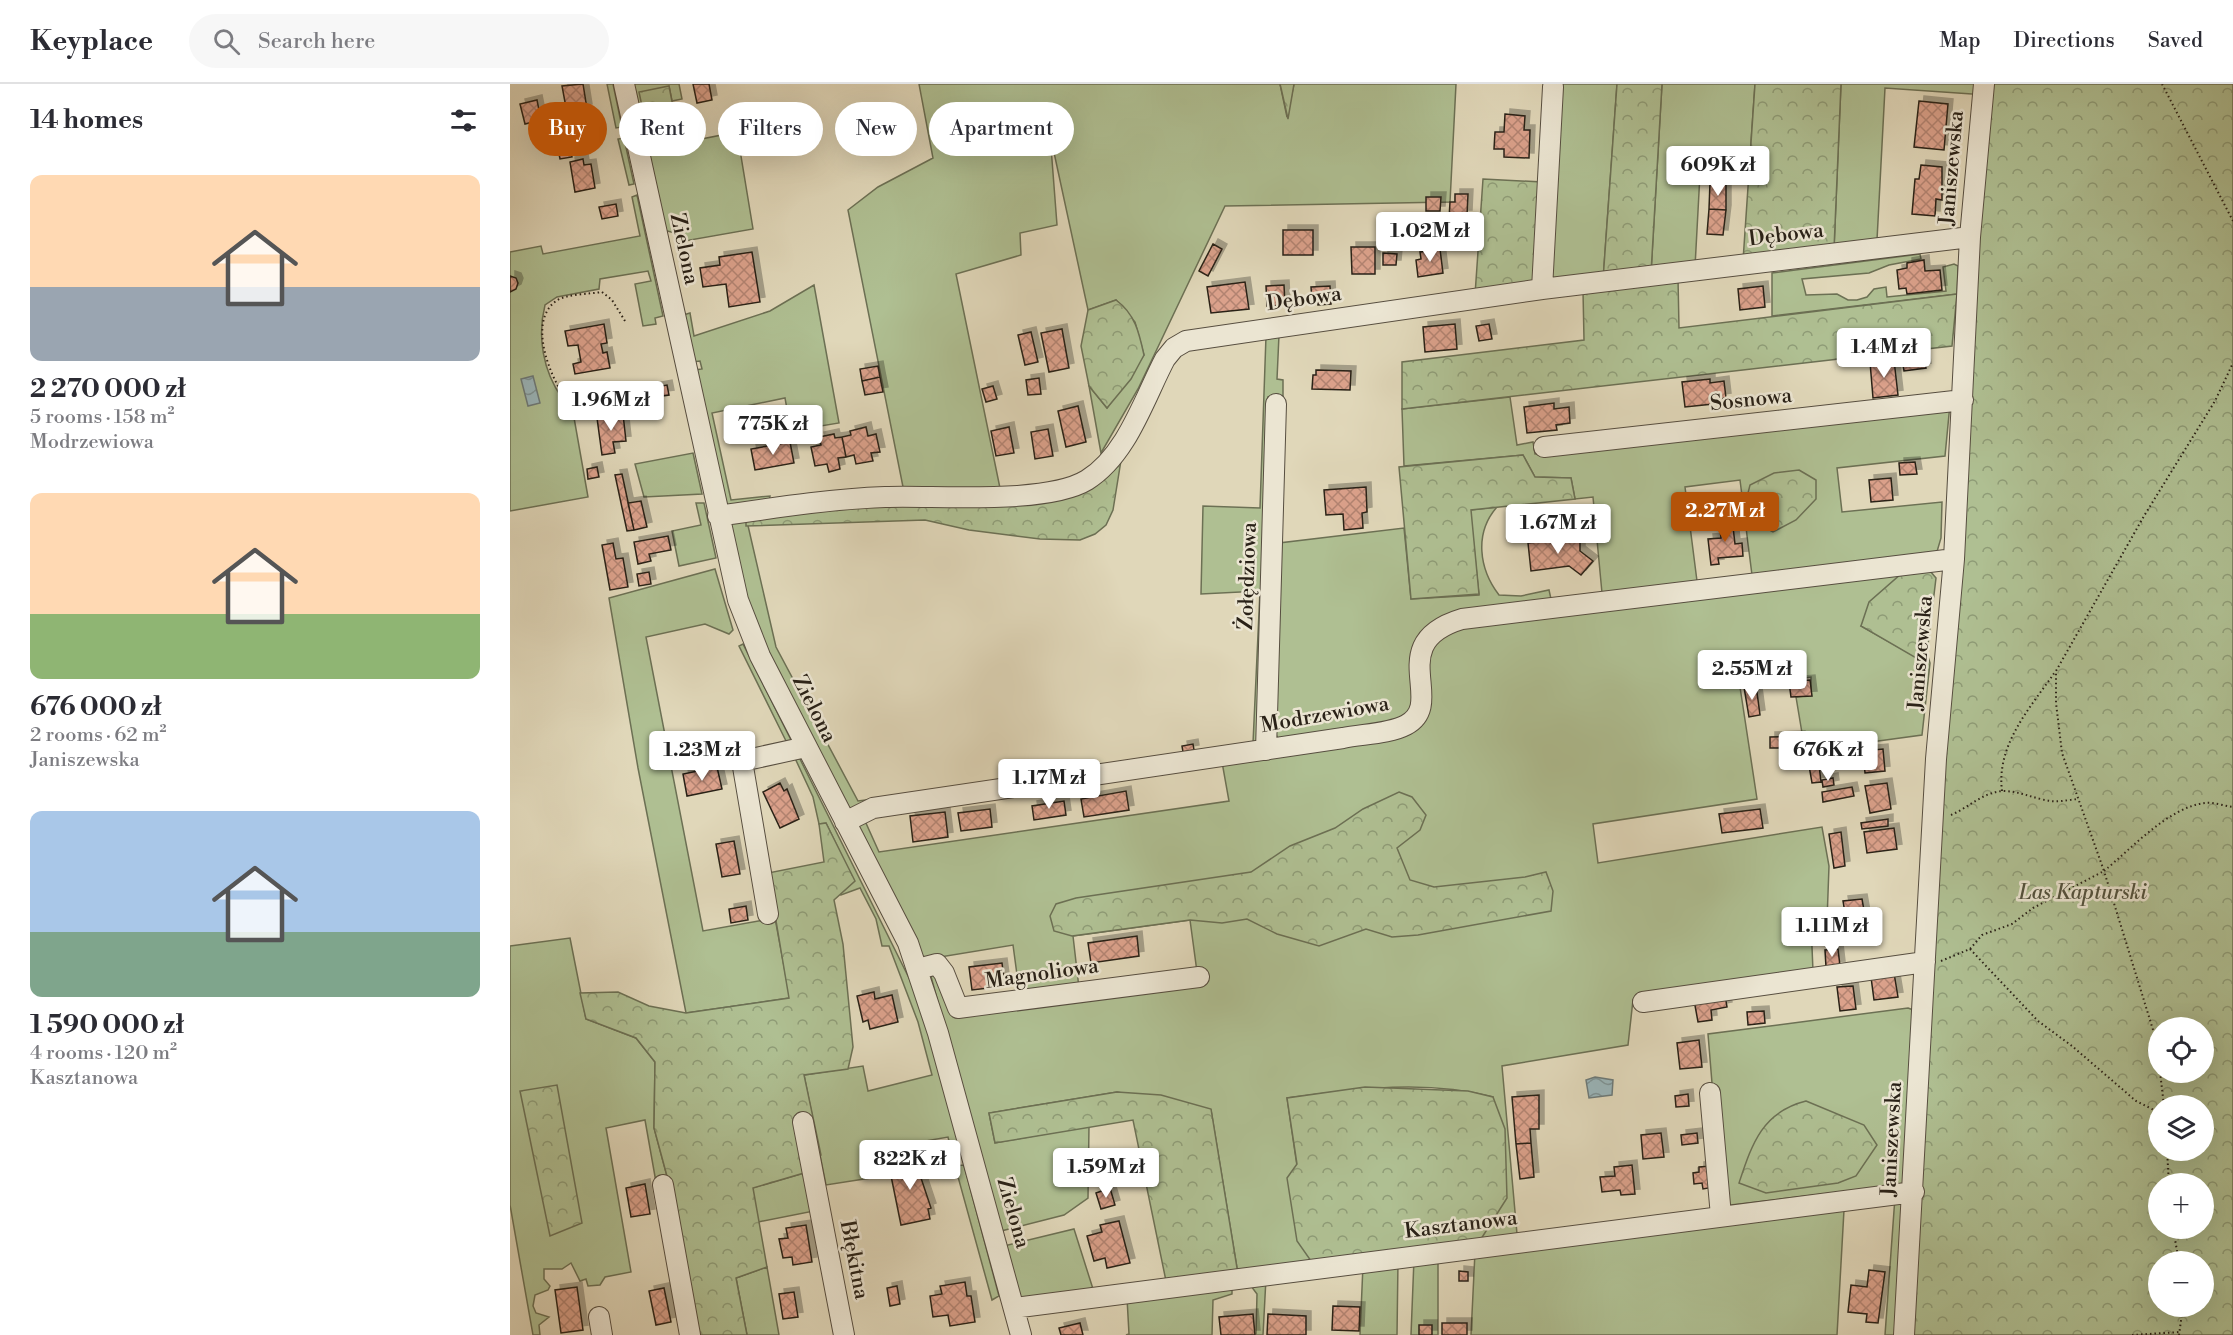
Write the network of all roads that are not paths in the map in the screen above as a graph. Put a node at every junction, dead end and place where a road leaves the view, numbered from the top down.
1 (624, 84) edge
2 (1984, 84) edge
3 (1552, 87) dead end
4 (1970, 237) junction
5 (1542, 290) junction
6 (1963, 400) junction
7 (1276, 405) dead end
8 (1544, 447) dead end
9 (718, 516) junction
10 (1954, 560) junction
11 (806, 747) junction
12 (1266, 750) junction
13 (845, 822) junction
14 (768, 914) dead end
15 (1925, 965) junction
16 (918, 969) junction
17 (1199, 977) dead end
18 (1643, 1002) dead end
19 (1710, 1093) dead end
20 (803, 1122) dead end
21 (663, 1185) dead end
22 (1914, 1192) junction
23 (1721, 1216) junction
24 (1014, 1308) junction
25 (690, 1335) edge
26 (844, 1335) edge
27 (1021, 1335) edge
28 (1904, 1335) edge

1 - 9 street, Zielona
2 - 4 street, Janiszewska
3 - 5 street
4 - 5 street, Dębowa
4 - 6 street, Janiszewska
5 - 9 street, Dębowa
6 - 8 street, Sosnowa
6 - 10 street, Janiszewska
7 - 12 street, Żołędziowa
9 - 11 street, Zielona
10 - 12 street, Modrzewiowa
10 - 15 street, Janiszewska
11 - 13 street, Zielona
11 - 14 street
12 - 13 street, Modrzewiowa
13 - 16 street, Zielona
15 - 18 street
15 - 22 street, Janiszewska
16 - 17 street, Magnoliowa
16 - 24 street, Zielona
19 - 23 street
20 - 26 street, Błękitna
21 - 25 street
22 - 23 street, Kasztanowa
22 - 28 street, Janiszewska
23 - 24 street, Kasztanowa
24 - 27 street, Zielona

